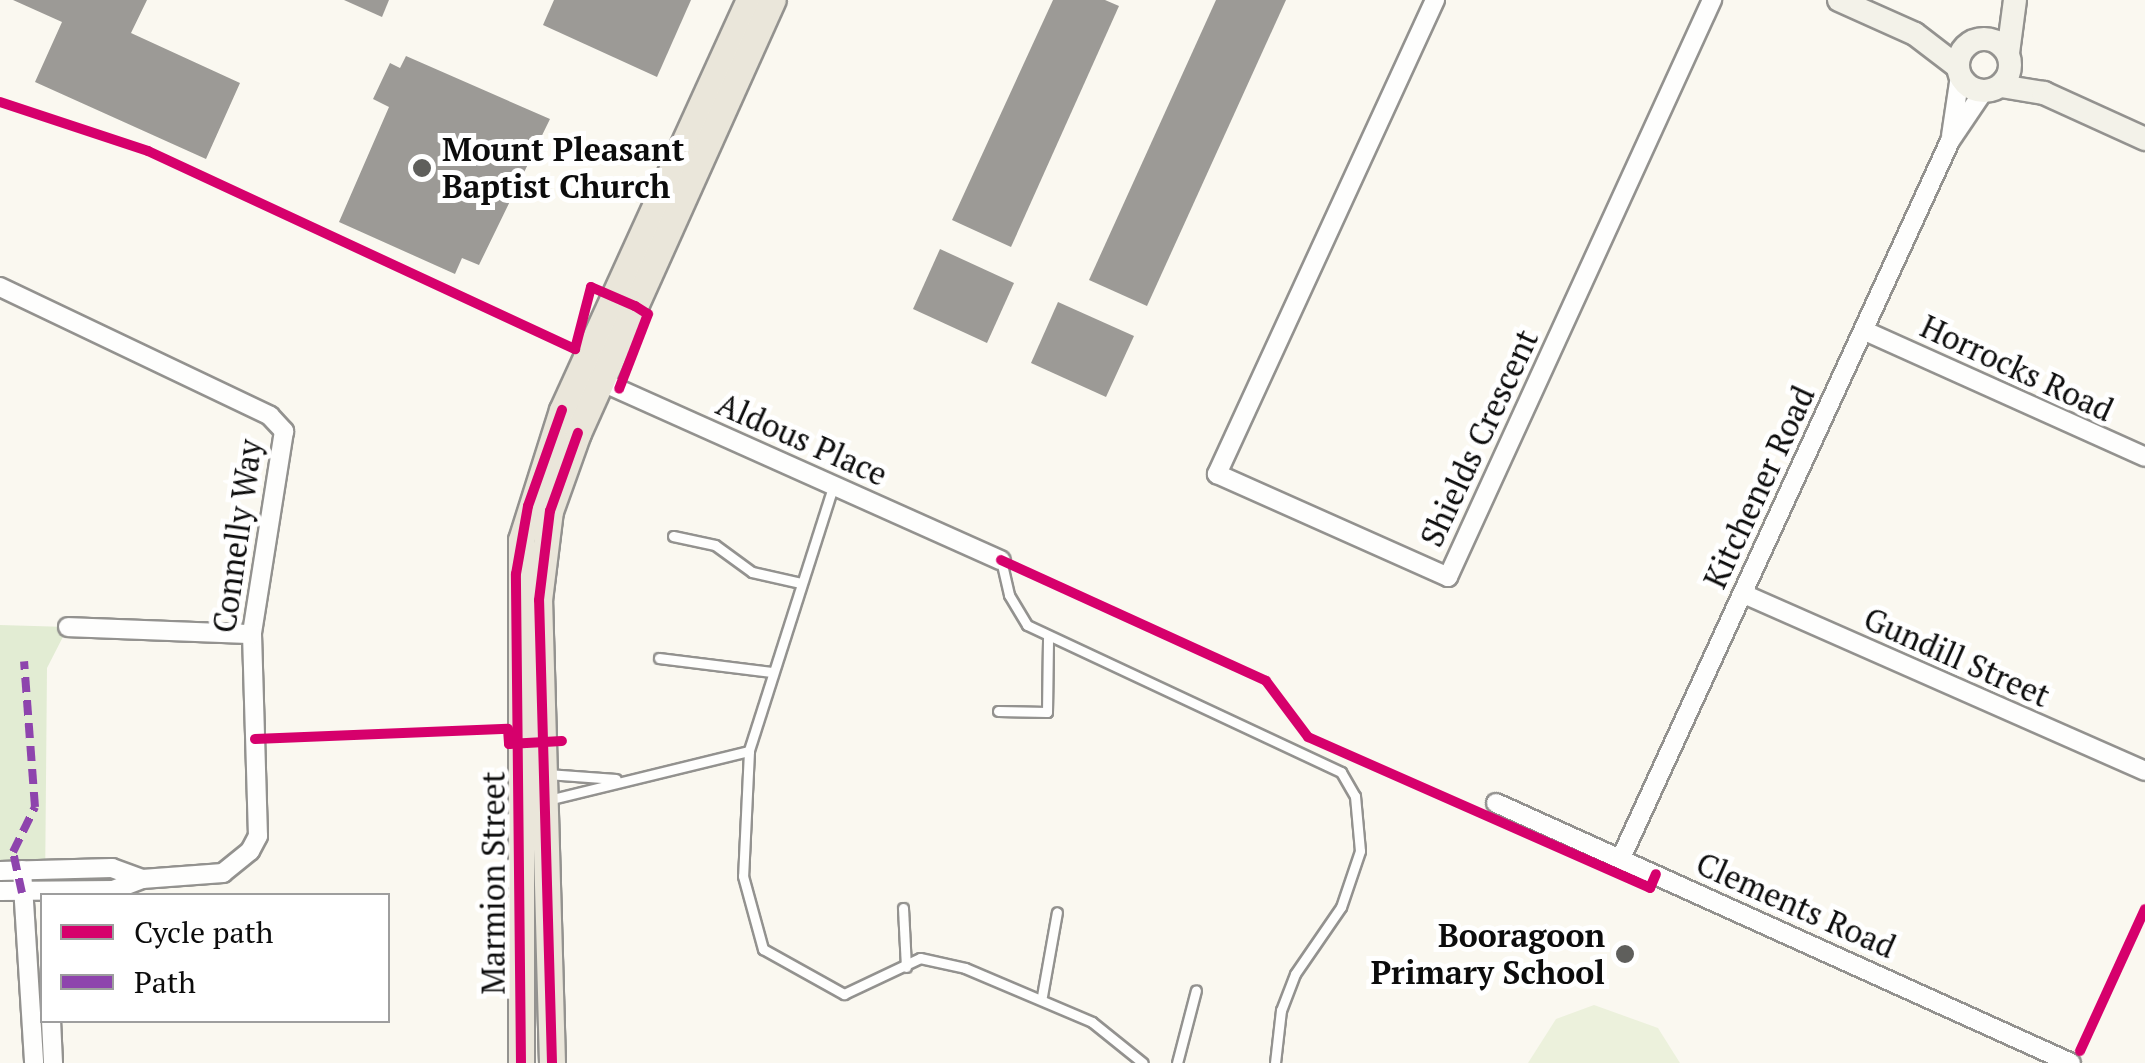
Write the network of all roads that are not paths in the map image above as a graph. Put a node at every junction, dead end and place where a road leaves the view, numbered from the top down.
1 (749, 0) edge
2 (773, 0) edge
3 (1435, 0) edge
4 (1712, 0) edge
5 (1839, 0) edge
6 (2015, 0) edge
7 (1915, 34) junction
8 (1977, 40) junction
9 (2010, 58) junction
10 (1959, 72) junction
11 (1992, 89) junction
12 (2044, 93) junction
13 (2145, 140) edge
14 (1950, 141) junction
15 (0, 287) edge
16 (1865, 332) junction
17 (590, 377) junction
18 (2145, 457) edge
19 (834, 488) junction
20 (673, 536) dead end
21 (1002, 560) joint
22 (801, 583) junction
23 (1746, 594) junction
24 (68, 626) dead end
25 (252, 634) junction
26 (1048, 638) junction
27 (659, 658) dead end
28 (771, 672) junction
29 (998, 711) dead end
30 (749, 751) junction
31 (2145, 771) edge
32 (617, 780) junction
33 (532, 789) junction
34 (1496, 804) dead end
35 (1622, 858) junction
36 (0, 870) edge
37 (22, 870) junction
38 (45, 870) junction
39 (142, 879) junction
40 (0, 892) edge
41 (22, 892) junction
42 (45, 893) edge
43 (62, 893) edge
44 (40, 894) edge
45 (903, 908) dead end
46 (1057, 912) dead end
47 (906, 967) junction
48 (1196, 990) dead end
49 (1042, 996) junction
50 (51, 1023) edge
51 (34, 1063) edge
52 (53, 1063) edge
53 (522, 1063) edge
54 (552, 1063) edge
55 (1142, 1063) edge
56 (1177, 1063) edge
57 (1275, 1063) edge
58 (2071, 1063) edge

1 - 17 main road, Marmion Street
2 - 17 main road, Marmion Street
3 - 4 street, Shields Crescent
5 - 7 street
6 - 8 street
6 - 9 street
7 - 8 street
7 - 10 street
8 - 9 street
8 - 10 street
9 - 11 street
9 - 12 street
10 - 11 street
10 - 14 street, Kitchener Road
11 - 12 street
11 - 14 street, Kitchener Road
12 - 13 street
14 - 16 street, Kitchener Road
15 - 25 street, Connelly Way
16 - 18 street, Horrocks Road
16 - 23 street, Kitchener Road
17 - 19 street, Aldous Place
17 - 33 main road, Marmion Street
19 - 21 street, Aldous Place
19 - 22 lane
20 - 22 lane
21 - 26 lane
22 - 28 lane
23 - 31 street, Gundill Street
23 - 35 street, Kitchener Road
24 - 25 street
25 - 39 street, Connelly Way
26 - 29 lane
26 - 57 lane
27 - 28 lane
28 - 30 lane
30 - 32 lane
30 - 47 lane
32 - 33 lane
32 - 33 lane
33 - 53 main road, Marmion Street
33 - 54 main road, Marmion Street
34 - 35 street, Clements Road
35 - 58 street, Clements Road
36 - 37 street, Connelly Way
37 - 38 street, Connelly Way
37 - 41 street
38 - 39 street, Connelly Way
38 - 42 street
39 - 43 street, Connelly Way
40 - 41 street, Connelly Way
41 - 44 street, Connelly Way
41 - 51 street
45 - 47 lane
46 - 49 lane
47 - 49 lane
48 - 56 lane
49 - 55 lane
50 - 52 street

